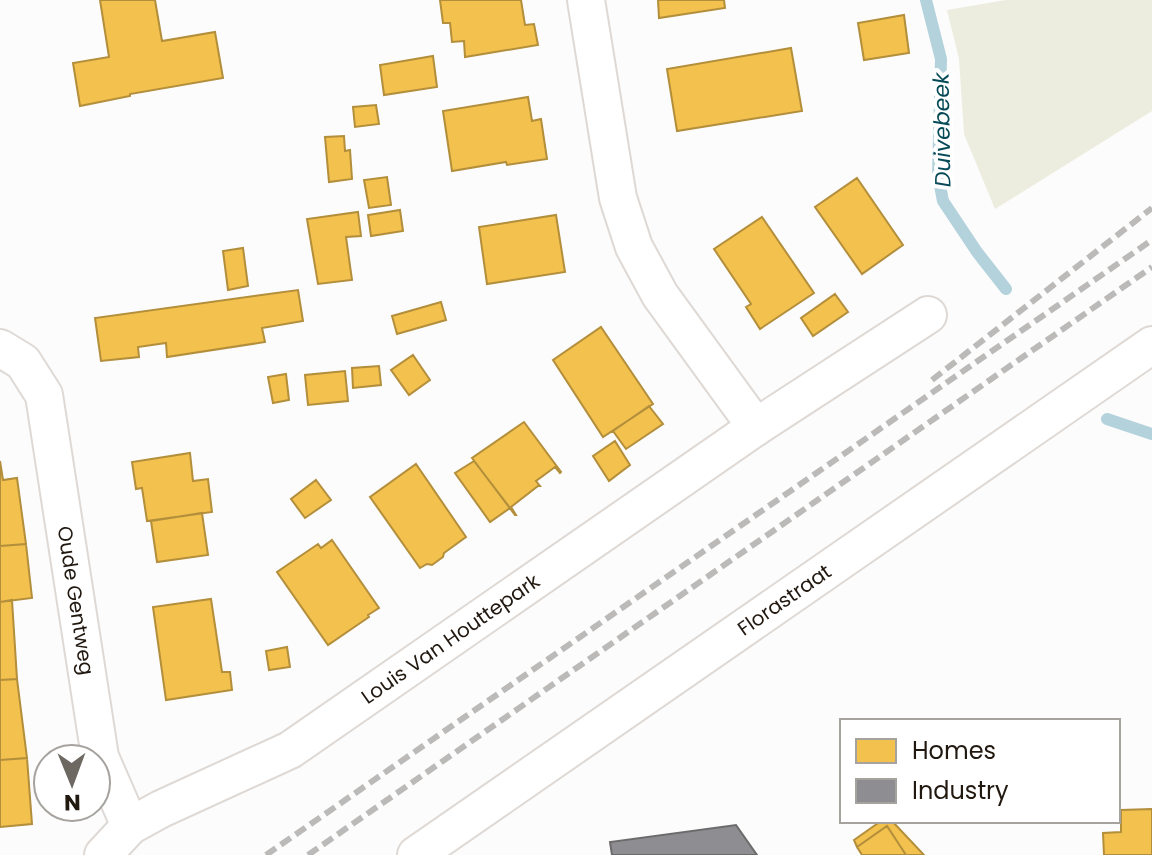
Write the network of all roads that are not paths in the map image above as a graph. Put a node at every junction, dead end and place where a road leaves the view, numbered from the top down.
1 (586, 0) edge
2 (928, 315) dead end
3 (1152, 345) edge
4 (0, 348) edge
5 (756, 427) junction
6 (130, 826) junction
7 (103, 855) edge
8 (416, 855) edge

1 - 5 street
2 - 5 street, Louis Van Houttepark
3 - 8 street, Florastraat
4 - 6 street, Oude Gentweg
5 - 6 street, Louis Van Houttepark
6 - 7 street

